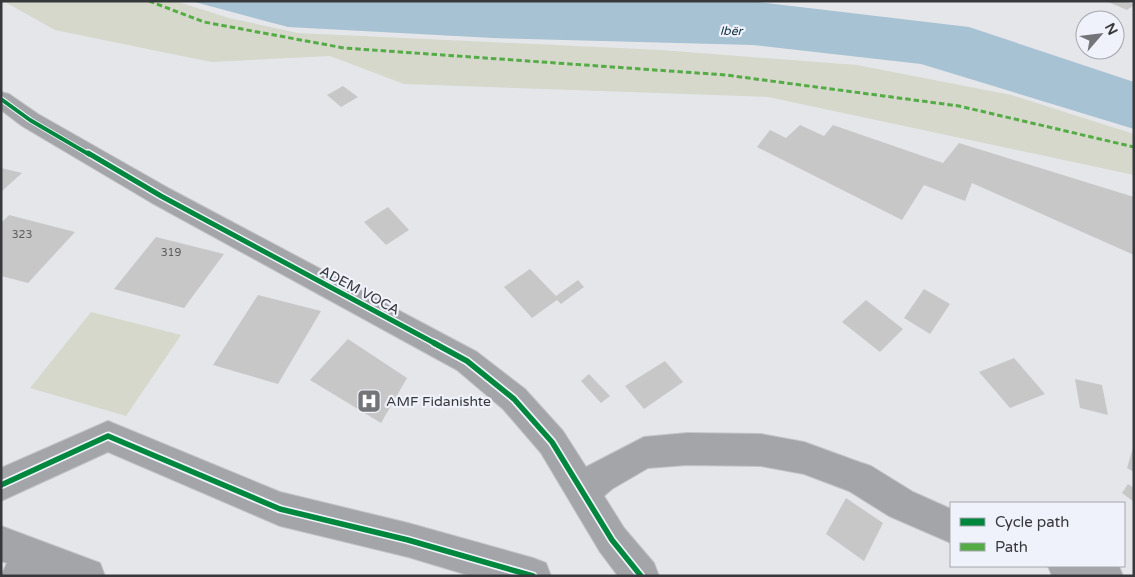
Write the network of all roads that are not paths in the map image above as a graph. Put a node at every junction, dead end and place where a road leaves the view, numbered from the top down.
1 (1, 99) edge
2 (1, 485) edge
3 (583, 492) junction
4 (950, 526) edge
5 (1, 542) edge
6 (27, 566) edge
7 (1070, 567) edge
8 (87, 576) edge
9 (534, 576) edge
10 (641, 576) edge
11 (1105, 576) edge

1 - 3 street, ADEM VOCA
2 - 9 street
3 - 4 street
3 - 10 street, ADEM VOCA
5 - 6 street
6 - 8 street
7 - 11 street

